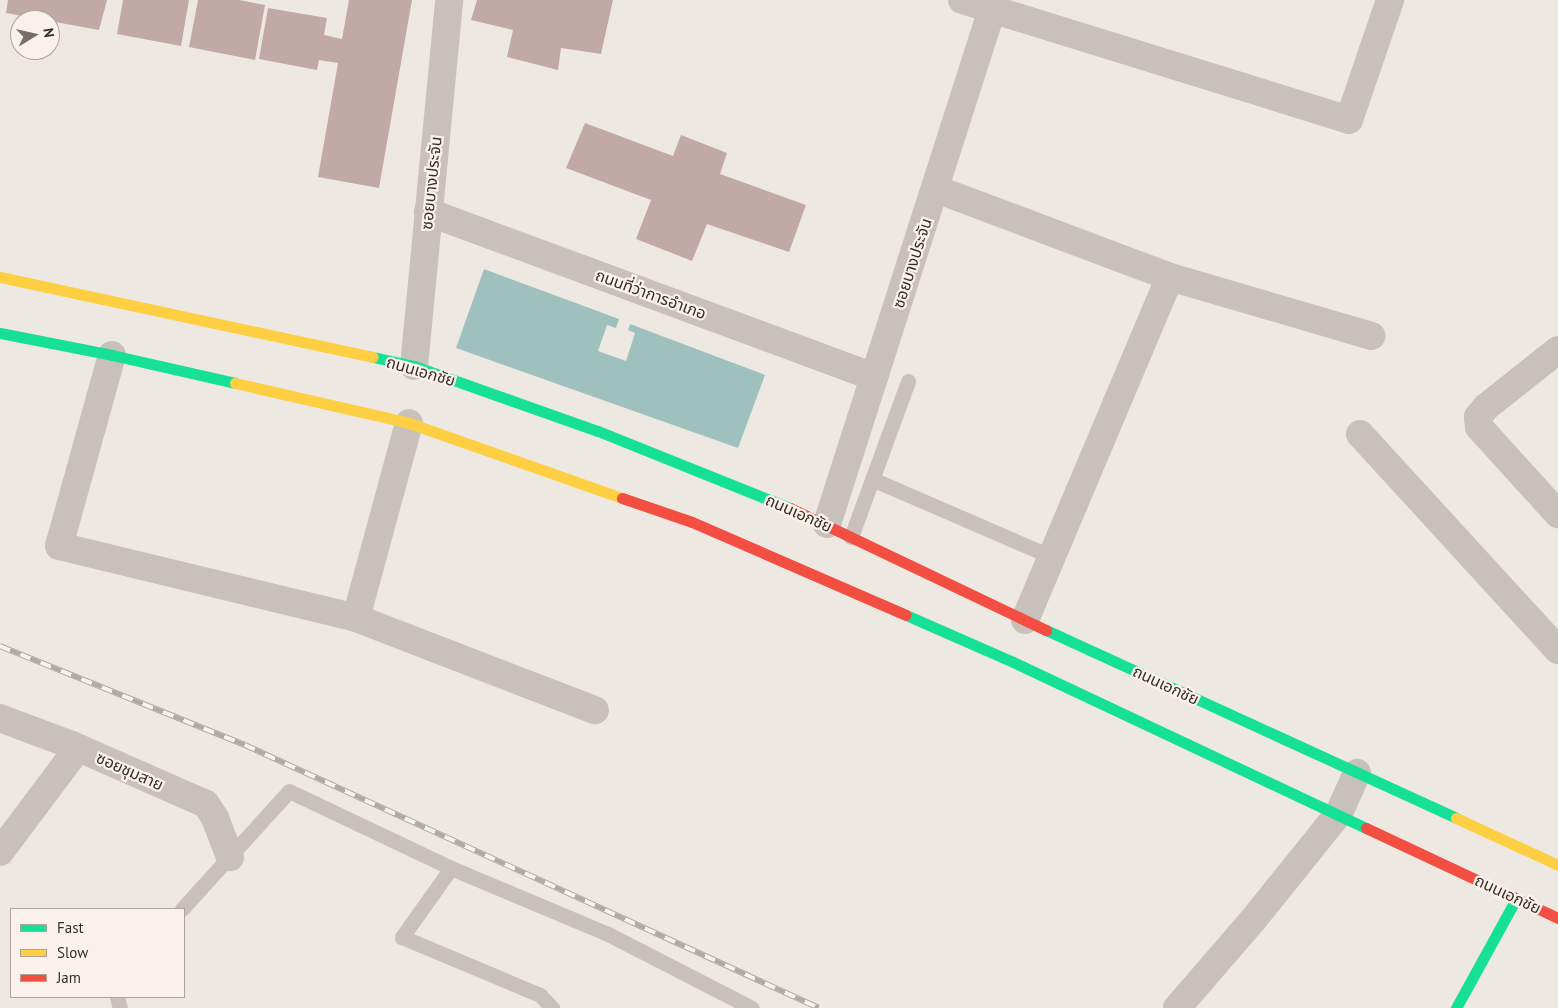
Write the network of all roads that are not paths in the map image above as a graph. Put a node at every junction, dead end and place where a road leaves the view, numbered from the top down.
1 (449, 0) edge
2 (962, 0) edge
3 (1390, 0) edge
4 (993, 4) edge
5 (936, 188) junction
6 (428, 212) junction
7 (0, 277) edge
8 (1170, 277) junction
9 (0, 333) edge
10 (1372, 336) dead end
11 (1558, 350) edge
12 (112, 355) junction
13 (414, 366) junction
14 (874, 377) junction
15 (908, 381) dead end
16 (409, 423) junction
17 (1360, 434) dead end
18 (872, 479) junction
19 (1558, 514) edge
20 (827, 524) junction
21 (851, 536) junction
22 (1052, 557) junction
23 (356, 618) junction
24 (1025, 620) junction
25 (1558, 650) edge
26 (595, 710) dead end
27 (0, 718) edge
28 (78, 748) junction
29 (1357, 772) junction
30 (1339, 813) junction
31 (0, 852) edge
32 (230, 857) junction
33 (1558, 865) edge
34 (451, 868) junction
35 (1516, 899) junction
36 (183, 908) edge
37 (1558, 918) edge
38 (552, 1008) edge
39 (752, 1008) edge
40 (1177, 1008) edge
41 (1456, 1008) edge

1 - 6 street, ซอยบางประจัน
2 - 4 street
3 - 4 street
4 - 5 street, ซอยบางประจัน
5 - 8 street
5 - 14 street, ซอยบางประจัน
6 - 13 street, ซอยบางประจัน
6 - 14 street, ถนนที่ว่าการอำเภอ
7 - 13 main road, ถนนเอกชัย
8 - 10 street
8 - 22 street
9 - 12 main road, ถนนเอกชัย
11 - 19 street
12 - 16 main road, ถนนเอกชัย
12 - 23 street
13 - 20 main road, ถนนเอกชัย
14 - 20 street, ซอยบางประจัน
15 - 18 lane
16 - 23 street
16 - 30 main road, ถนนเอกชัย
17 - 25 street
18 - 21 lane
18 - 22 lane
20 - 21 main road, ถนนเอกชัย
21 - 24 main road, ถนนเอกชัย
22 - 24 street
23 - 26 street
24 - 29 main road, ถนนเอกชัย
27 - 28 street, ซอยชุมสาย
28 - 31 street
28 - 32 street, ซอยชุมสาย
29 - 30 street
29 - 33 main road, ถนนเอกชัย
30 - 35 main road, ถนนเอกชัย
30 - 40 street
32 - 34 lane
32 - 36 lane
34 - 38 lane
34 - 39 lane
35 - 37 main road, ถนนเอกชัย
35 - 41 main road

